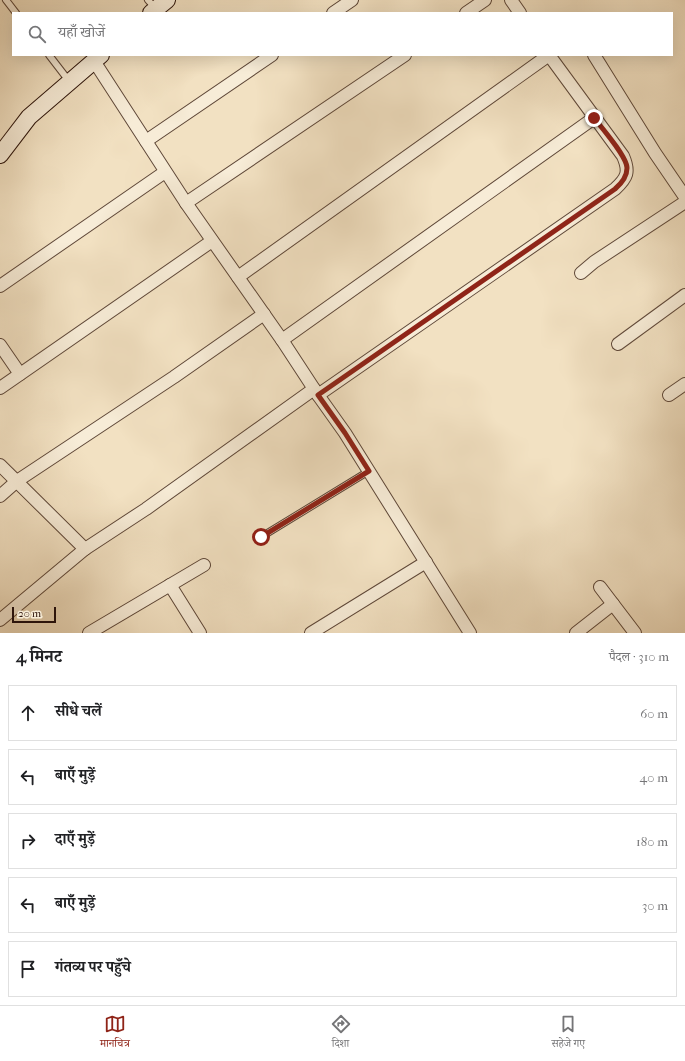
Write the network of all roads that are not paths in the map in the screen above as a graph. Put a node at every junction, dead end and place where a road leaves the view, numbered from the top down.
1 (6, 0) edge
2 (352, 0) edge
3 (486, 0) edge
4 (511, 0) edge
5 (15, 12) edge
6 (334, 12) edge
7 (468, 12) edge
8 (519, 12) edge
9 (50, 56) edge
10 (271, 56) edge
11 (404, 56) edge
12 (548, 56) edge
13 (550, 56) edge
14 (595, 56) edge
15 (97, 58) edge
16 (70, 82) junction
17 (594, 118) junction
18 (146, 141) junction
19 (0, 155) edge
20 (165, 172) junction
21 (685, 198) edge
22 (685, 202) edge
23 (186, 204) junction
24 (212, 241) junction
25 (581, 273) dead end
26 (238, 277) junction
27 (0, 286) edge
28 (685, 295) edge
29 (264, 314) junction
30 (282, 340) junction
31 (618, 344) dead end
32 (0, 345) edge
33 (20, 374) junction
34 (685, 384) edge
35 (0, 388) edge
36 (316, 392) junction
37 (669, 395) dead end
38 (0, 465) edge
39 (369, 471) junction
40 (17, 481) junction
41 (0, 496) edge
42 (261, 537) dead end
43 (85, 549) junction
44 (426, 562) junction
45 (204, 565) dead end
46 (170, 585) junction
47 (600, 587) dead end
48 (613, 604) junction
49 (0, 620) edge
50 (89, 633) edge
51 (200, 633) edge
52 (311, 633) edge
53 (470, 633) edge
54 (576, 633) edge
55 (635, 633) edge

1 - 5 lane
2 - 6 street
3 - 7 street
4 - 8 street
9 - 16 lane
10 - 18 street
11 - 23 street
12 - 26 street
13 - 17 street
14 - 21 street
15 - 16 street
15 - 18 street
16 - 19 street
17 - 30 street
17 - 36 street
18 - 20 street
20 - 23 street
20 - 27 street
22 - 25 street
23 - 24 street
24 - 26 street
24 - 33 street
26 - 29 street
28 - 31 street
29 - 30 street
29 - 40 street
30 - 36 street
32 - 33 street
33 - 35 street
34 - 37 street
36 - 39 street
36 - 43 street
38 - 40 street
39 - 42 lane
39 - 44 street
40 - 41 street
40 - 43 street
43 - 49 street
44 - 52 street
44 - 53 street
45 - 46 street
46 - 50 street
46 - 51 street
47 - 48 street
48 - 54 street
48 - 55 street

